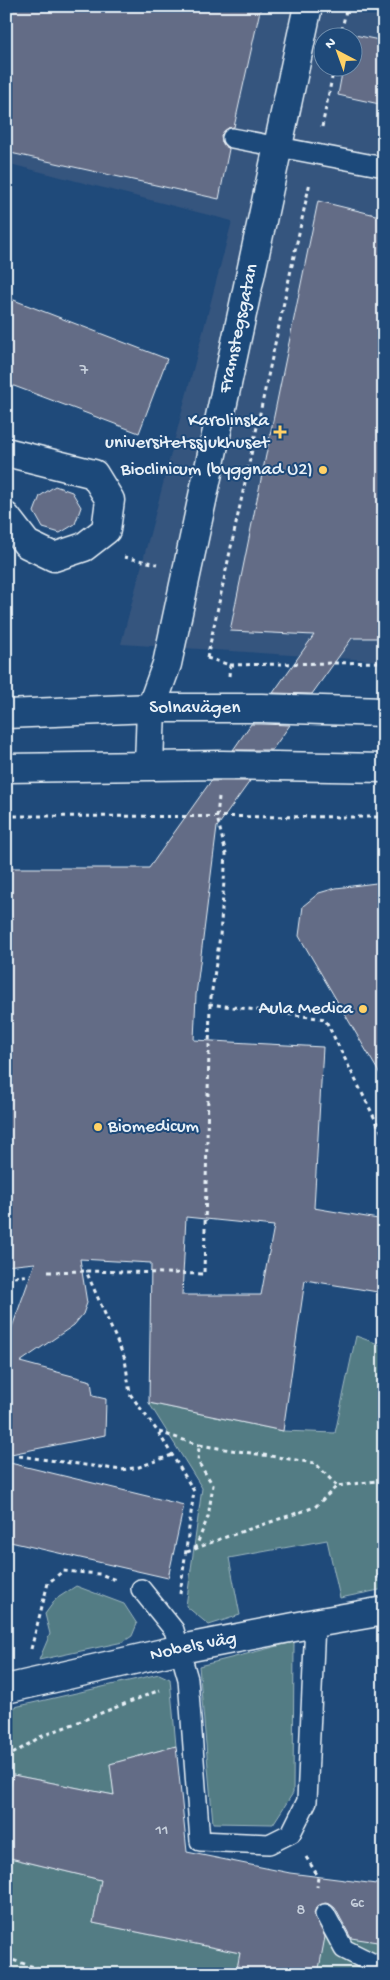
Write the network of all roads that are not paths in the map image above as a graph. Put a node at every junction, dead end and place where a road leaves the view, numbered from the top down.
1 (308, 6) edge
2 (232, 138) dead end
3 (278, 147) junction
4 (384, 167) edge
5 (6, 452) edge
6 (6, 517) edge
7 (151, 708) junction
8 (384, 712) edge
9 (6, 714) edge
10 (149, 765) junction
11 (6, 768) edge
12 (384, 768) edge
13 (141, 1589) road end
14 (384, 1611) edge
15 (315, 1622) junction
16 (178, 1640) junction
17 (14, 1687) edge
18 (325, 1914) dead end
19 (384, 1968) edge

1 - 3 street, Framstegsgatan
2 - 3 lane
3 - 4 lane
3 - 7 street, Framstegsgatan
5 - 6 street
7 - 8 street, Solnavägen
7 - 9 street, Solnavägen
7 - 10 street, Framstegsgatan
10 - 11 street
10 - 12 street
13 - 16 lane
14 - 15 street, Nobels väg
15 - 16 street, Nobels väg
15 - 16 lane
16 - 17 street, Nobels väg
18 - 19 lane

